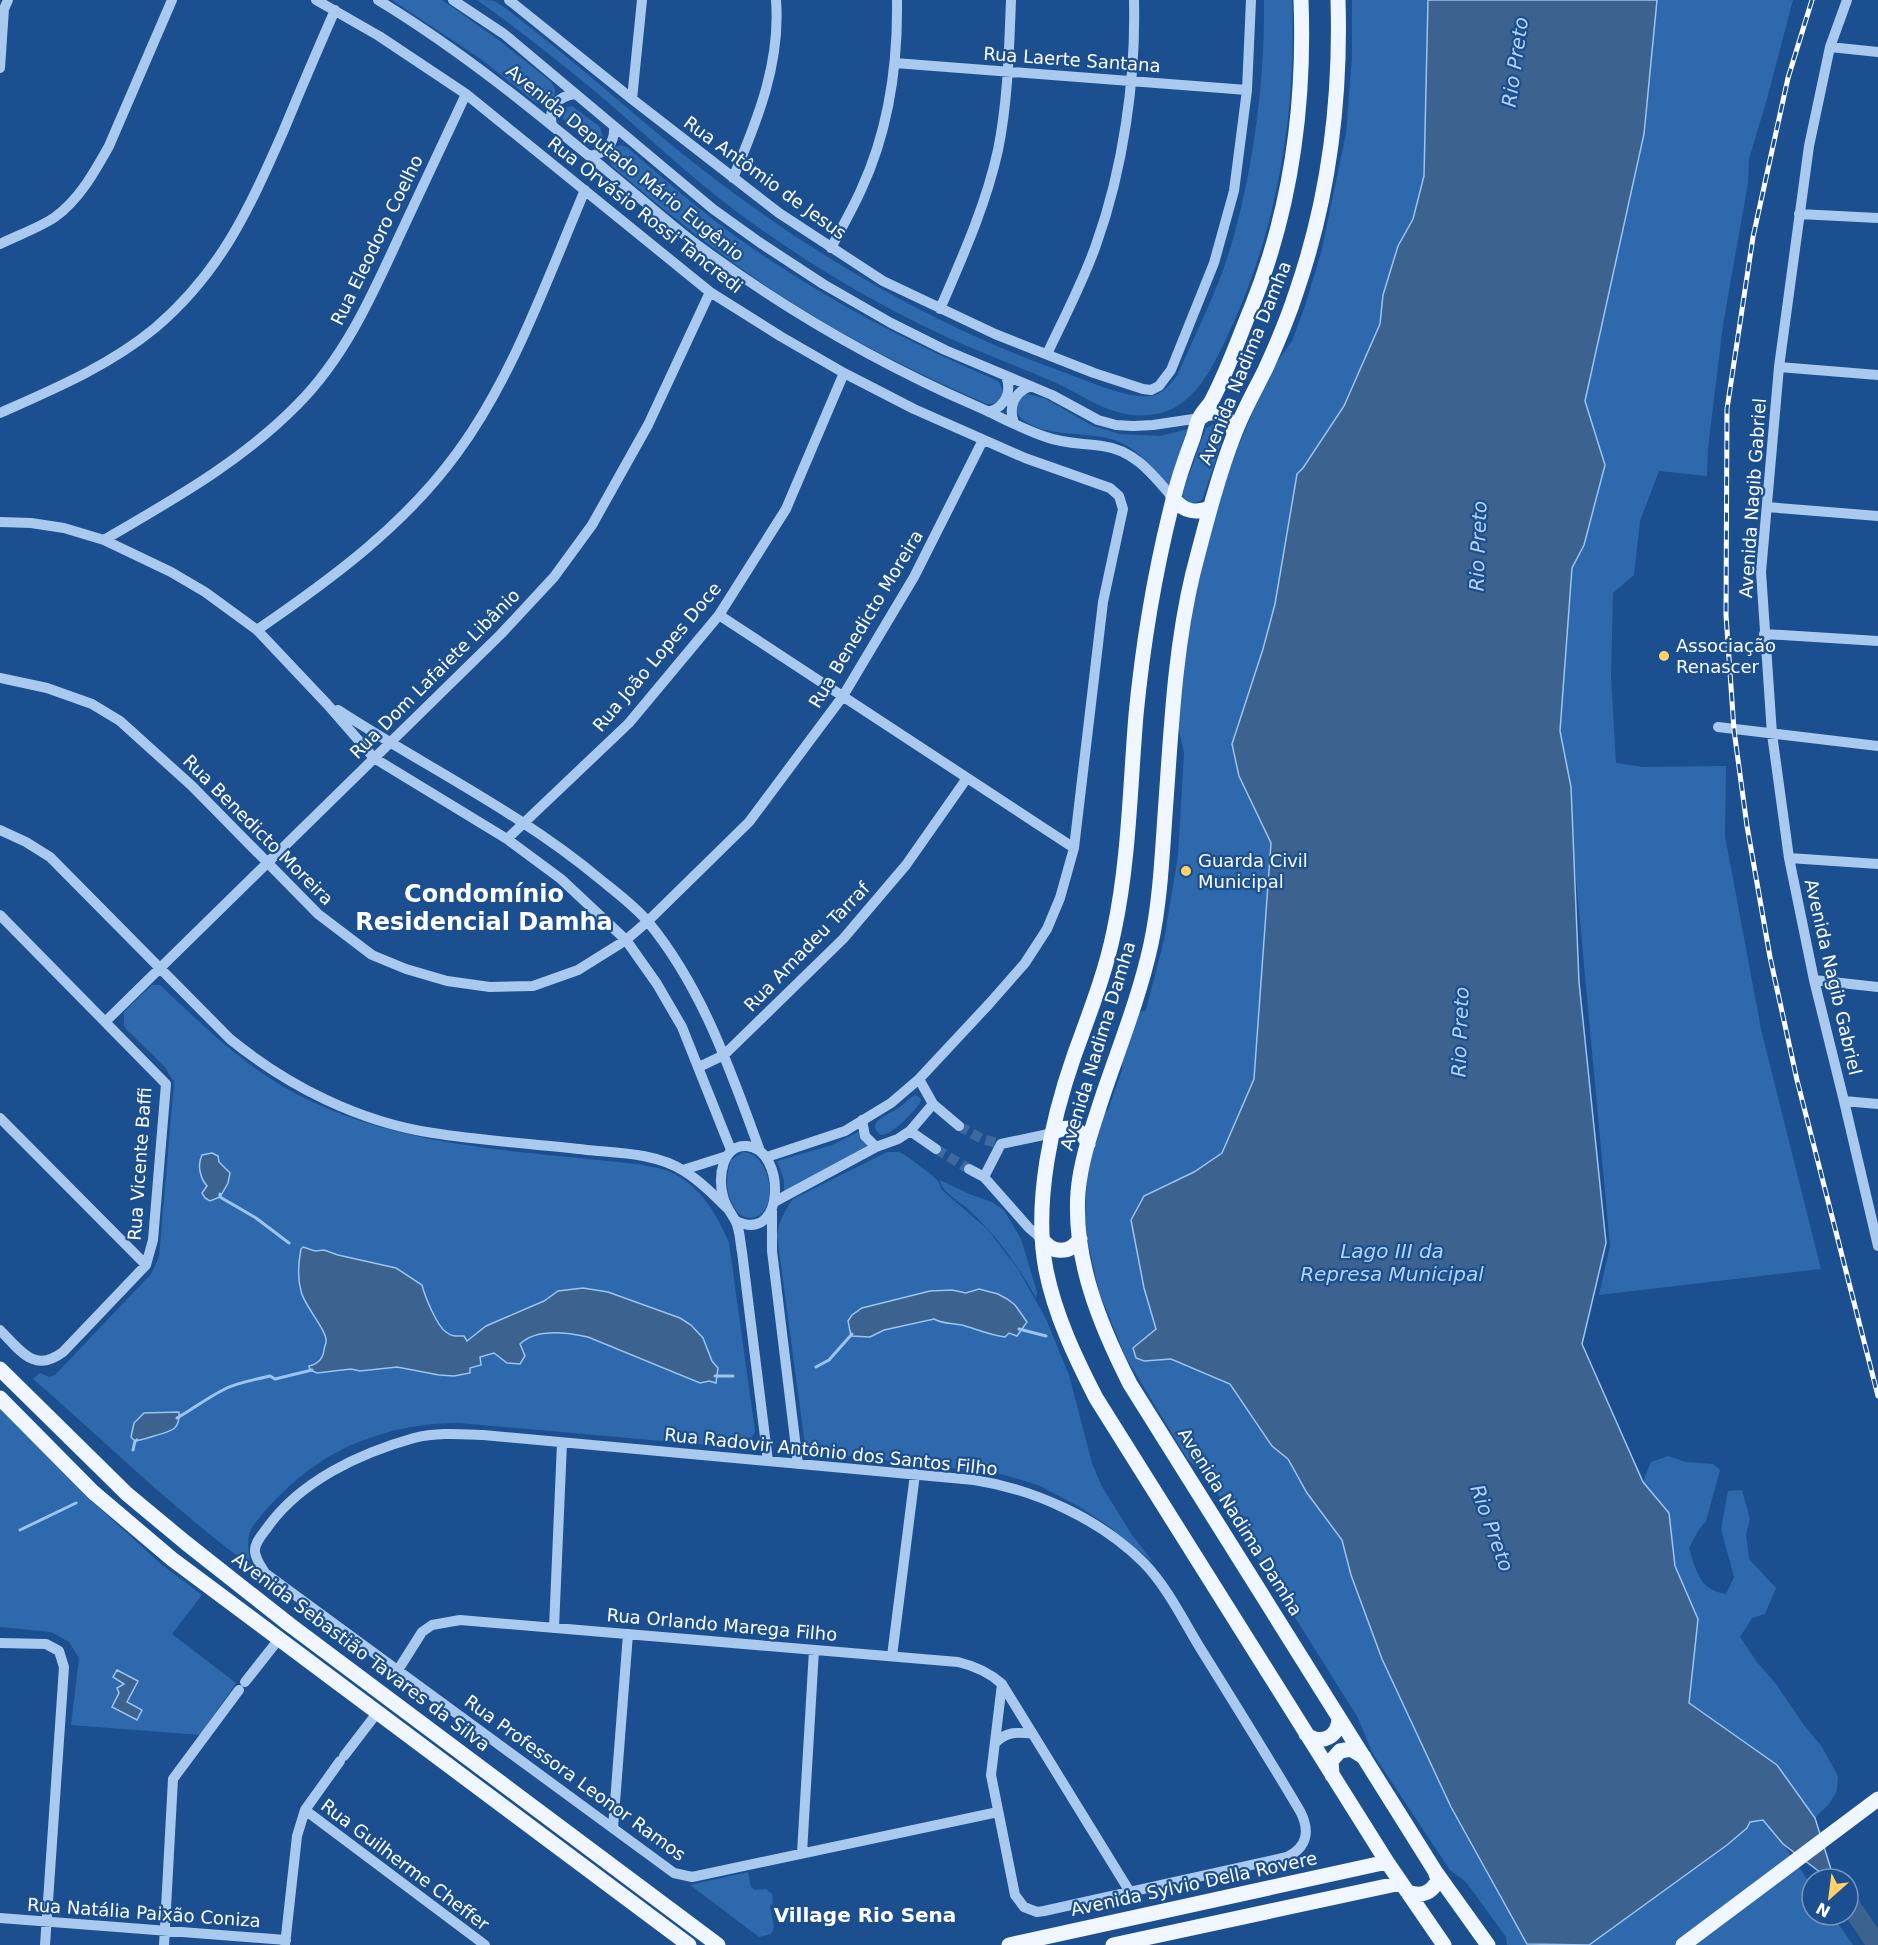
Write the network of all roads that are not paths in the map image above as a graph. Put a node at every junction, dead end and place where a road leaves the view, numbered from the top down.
1 (8, 0) edge
2 (172, 0) edge
3 (316, 0) edge
4 (378, 0) edge
5 (453, 0) edge
6 (509, 0) edge
7 (642, 0) edge
8 (776, 0) edge
9 (897, 0) edge
10 (1011, 0) edge
11 (1134, 0) edge
12 (1251, 0) edge
13 (1300, 0) edge
14 (1338, 0) edge
15 (1846, 0) edge
16 (521, 4) edge
17 (335, 10) junction
18 (1830, 47) junction
19 (1878, 52) edge
20 (895, 63) junction
21 (0, 68) edge
22 (1008, 72) junction
23 (1130, 81) junction
24 (1247, 90) junction
25 (466, 94) junction
26 (575, 94) junction
27 (632, 99) junction
28 (552, 125) junction
29 (614, 127) junction
30 (589, 156) junction
31 (734, 178) junction
32 (585, 190) junction
33 (1799, 214) junction
34 (1878, 218) edge
35 (0, 244) edge
36 (831, 248) junction
37 (710, 292) junction
38 (940, 309) junction
39 (1047, 354) junction
40 (1779, 368) junction
41 (844, 373) junction
42 (1878, 375) edge
43 (1006, 376) junction
44 (1031, 386) junction
45 (989, 412) junction
46 (0, 413) edge
47 (1200, 417) junction
48 (1014, 423) junction
49 (1234, 434) junction
50 (983, 441) junction
51 (1173, 498) junction
52 (1767, 507) junction
53 (1210, 508) junction
54 (1878, 516) edge
55 (0, 522) edge
56 (104, 540) junction
57 (719, 615) junction
58 (257, 630) junction
59 (1764, 634) junction
60 (1878, 641) edge
61 (0, 678) edge
62 (843, 696) junction
63 (327, 704) junction
64 (1718, 727) dead end
65 (1772, 734) junction
66 (390, 744) junction
67 (1878, 746) edge
68 (374, 758) junction
69 (967, 778) junction
70 (525, 824) junction
71 (0, 830) edge
72 (507, 840) junction
73 (1074, 848) junction
74 (1789, 858) junction
75 (267, 863) junction
76 (1878, 864) edge
77 (0, 915) edge
78 (648, 921) junction
79 (626, 940) junction
80 (158, 968) junction
81 (1814, 980) junction
82 (1878, 987) edge
83 (106, 1021) junction
84 (724, 1055) junction
85 (699, 1067) junction
86 (919, 1079) junction
87 (1844, 1101) junction
88 (933, 1104) junction
89 (1878, 1104) edge
90 (0, 1118) edge
91 (862, 1120) junction
92 (959, 1126) tunnel mouth
93 (910, 1131) junction
94 (1053, 1134) junction
95 (1088, 1144) junction
96 (876, 1147) junction
97 (936, 1149) tunnel mouth
98 (729, 1153) junction
99 (764, 1154) junction
100 (969, 1169) tunnel mouth
101 (683, 1170) junction
102 (984, 1177) junction
103 (773, 1205) junction
104 (728, 1209) junction
105 (736, 1221) junction
106 (1876, 1229) edge
107 (1042, 1239) junction
108 (1080, 1239) junction
109 (1878, 1246) edge
110 (146, 1265) junction
111 (0, 1330) edge
112 (0, 1369) edge
113 (0, 1398) edge
114 (562, 1443) junction
115 (768, 1461) junction
116 (798, 1464) junction
117 (915, 1474) junction
118 (181, 1539) junction
119 (255, 1551) joint
120 (168, 1555) junction
121 (554, 1628) junction
122 (628, 1634) junction
123 (279, 1639) junction
124 (0, 1643) edge
125 (814, 1650) junction
126 (892, 1656) junction
127 (398, 1670) junction
128 (1002, 1684) junction
129 (377, 1713) junction
130 (1340, 1718) junction
131 (1033, 1734) junction
132 (1306, 1734) junction
133 (995, 1743) junction
134 (1364, 1758) junction
135 (489, 1773) junction
136 (1332, 1775) junction
137 (478, 1788) junction
138 (1878, 1799) edge
139 (305, 1810) junction
140 (998, 1812) junction
141 (613, 1828) junction
142 (802, 1853) junction
143 (1387, 1862) junction
144 (1435, 1871) junction
145 (1325, 1875) junction
146 (1404, 1887) junction
147 (1130, 1892) junction
148 (1330, 1898) junction
149 (0, 1918) edge
150 (47, 1922) junction
151 (165, 1931) junction
152 (285, 1943) edge
153 (1018, 1944) edge
154 (45, 1945) edge
155 (164, 1945) edge
156 (485, 1945) edge
157 (689, 1945) edge
158 (718, 1945) edge
159 (1113, 1945) edge
160 (1444, 1945) edge
161 (1488, 1945) edge
162 (1683, 1945) edge

1 - 21 street
2 - 35 street
3 - 17 street, Rua Orvásio Rossi Tancredi
4 - 28 street, Avenida Deputado Mário Eugênio
5 - 26 street, Avenida Deputado Mário Eugênio
6 - 16 street, Rua Antômio de Jesus
7 - 27 street
8 - 31 street
9 - 20 street
10 - 22 street
11 - 23 street
12 - 24 street
13 - 47 main road, Avenida Nadima Damha
14 - 49 main road, Avenida Nadima Damha
15 - 18 street, Avenida Nagib Gabriel
16 - 27 street, Rua Antômio de Jesus
17 - 25 street, Rua Orvásio Rossi Tancredi
17 - 46 street
18 - 19 street
18 - 33 street, Avenida Nagib Gabriel
20 - 22 street, Rua Laerte Santana
20 - 36 street
22 - 23 street, Rua Laerte Santana
22 - 38 street
23 - 24 street, Rua Laerte Santana
23 - 39 street
24 - 39 street, Rua Antômio de Jesus
25 - 32 street, Rua Orvásio Rossi Tancredi
25 - 56 street, Rua Eleodoro Coelho
26 - 28 street
26 - 29 street, Avenida Deputado Mário Eugênio
27 - 31 street, Rua Antômio de Jesus
28 - 30 street, Avenida Deputado Mário Eugênio
29 - 30 street
29 - 43 street, Avenida Deputado Mário Eugênio
30 - 45 street, Avenida Deputado Mário Eugênio
31 - 36 street, Rua Antômio de Jesus
32 - 37 street, Rua Orvásio Rossi Tancredi
32 - 58 street
33 - 34 street
33 - 40 street, Avenida Nagib Gabriel
36 - 38 street, Rua Antômio de Jesus
37 - 41 street, Rua Orvásio Rossi Tancredi
37 - 66 street, Rua Dom Lafaiete Libânio
38 - 39 street, Rua Antômio de Jesus
40 - 42 street
40 - 52 street, Avenida Nagib Gabriel
41 - 50 street, Rua Orvásio Rossi Tancredi
41 - 57 street, Rua João Lopes Doce
43 - 44 street, Avenida Deputado Mário Eugênio
43 - 45 street
44 - 47 street, Avenida Deputado Mário Eugênio
44 - 48 street
45 - 48 street, Avenida Deputado Mário Eugênio
47 - 49 main road
47 - 51 main road, Avenida Nadima Damha
48 - 51 street, Avenida Deputado Mário Eugênio
49 - 53 main road, Avenida Nadima Damha
50 - 62 street, Rua Benedicto Moreira
50 - 73 street, Rua Orvásio Rossi Tancredi
51 - 53 main road
51 - 94 main road, Avenida Nadima Damha
52 - 54 street
52 - 59 street, Avenida Nagib Gabriel
53 - 95 main road, Avenida Nadima Damha
55 - 56 street
56 - 58 street
57 - 62 street
57 - 70 street, Rua João Lopes Doce
58 - 63 street
59 - 60 street
59 - 65 street, Avenida Nagib Gabriel
61 - 75 street, Rua Benedicto Moreira
62 - 69 street
62 - 78 street, Rua Benedicto Moreira
63 - 66 street
63 - 68 street
64 - 65 street
65 - 67 street
65 - 74 street, Avenida Nagib Gabriel
66 - 68 street, Rua Dom Lafaiete Libânio
66 - 70 street
68 - 72 street
68 - 75 street, Rua Dom Lafaiete Libânio
69 - 73 street
69 - 84 street, Rua Amadeu Tarraf
70 - 72 street, Rua João Lopes Doce
70 - 78 street
71 - 80 street
72 - 79 street
73 - 86 street
74 - 76 street
74 - 81 street, Avenida Nagib Gabriel
75 - 79 street, Rua Benedicto Moreira
75 - 80 street, Rua Dom Lafaiete Libânio
77 - 83 street, Rua Vicente Baffi
78 - 79 street, Rua Benedicto Moreira
78 - 84 street
79 - 85 street
80 - 83 street, Rua Dom Lafaiete Libânio
80 - 101 street
81 - 82 street
81 - 87 street, Avenida Nagib Gabriel
83 - 110 street, Rua Vicente Baffi
84 - 85 street, Rua Amadeu Tarraf
84 - 99 street
85 - 98 street
86 - 88 street
86 - 91 street
87 - 89 street
87 - 106 street, Avenida Nagib Gabriel
88 - 92 street
88 - 93 street
90 - 110 street
91 - 96 street
91 - 99 street
93 - 96 street
93 - 97 street
94 - 95 main road
94 - 102 street
94 - 107 main road, Avenida Nadima Damha
95 - 108 main road, Avenida Nadima Damha
96 - 103 street
98 - 99 street
98 - 101 street
98 - 104 street
99 - 103 street
100 - 102 street
101 - 104 street
102 - 107 street
103 - 105 street
103 - 116 street
104 - 105 street
105 - 115 street
106 - 109 street, Avenida Nagib Gabriel
107 - 108 main road
107 - 132 main road, Avenida Nadima Damha
108 - 130 main road, Avenida Nadima Damha
110 - 111 street, Rua Vicente Baffi
112 - 118 main road, Avenida Sebastião Tavares da Silva
113 - 120 main road
114 - 115 street, Rua Radovir Antônio dos Santos Filho
114 - 119 street, Rua Radovir Antônio dos Santos Filho
114 - 121 street
115 - 116 street, Rua Radovir Antônio dos Santos Filho
116 - 117 street, Rua Radovir Antônio dos Santos Filho
117 - 126 street
117 - 147 street, Rua Radovir Antônio dos Santos Filho
118 - 120 main road
118 - 135 main road, Avenida Sebastião Tavares da Silva
119 - 127 street, Rua Professora Leonor Ramos
120 - 123 main road
121 - 122 street, Rua Orlando Marega Filho
121 - 127 street, Rua Orlando Marega Filho
122 - 125 street, Rua Orlando Marega Filho
122 - 141 street
123 - 129 main road
123 - 151 street
124 - 150 street
125 - 126 street, Rua Orlando Marega Filho
125 - 142 street
126 - 128 street, Rua Orlando Marega Filho
127 - 141 street, Rua Professora Leonor Ramos
128 - 131 street, Rua Orlando Marega Filho
128 - 133 street
129 - 137 main road
129 - 139 street
130 - 132 main road
130 - 134 main road, Avenida Nadima Damha
131 - 133 street
131 - 147 street, Rua Orlando Marega Filho
132 - 136 main road, Avenida Nadima Damha
133 - 140 street
134 - 136 main road
134 - 144 main road, Avenida Nadima Damha
135 - 137 main road
135 - 158 main road, Avenida Sebastião Tavares da Silva
136 - 143 main road, Avenida Nadima Damha
137 - 157 main road
138 - 162 main road
139 - 152 street
139 - 156 street, Rua Guilherme Cheffer
140 - 142 street, Rua Professora Leonor Ramos
140 - 147 street
141 - 142 street, Rua Professora Leonor Ramos
143 - 145 main road, Avenida Sylvio Della Rovere
143 - 146 main road, Avenida Nadima Damha
144 - 146 main road
144 - 161 main road, Avenida Nadima Damha
145 - 148 main road
145 - 153 main road, Avenida Sylvio Della Rovere
146 - 148 main road
146 - 160 main road, Avenida Nadima Damha
148 - 159 main road
149 - 150 street, Rua Natália Paixão Coniza
150 - 151 street, Rua Natália Paixão Coniza
150 - 154 street
151 - 152 street, Rua Natália Paixão Coniza
151 - 155 street

